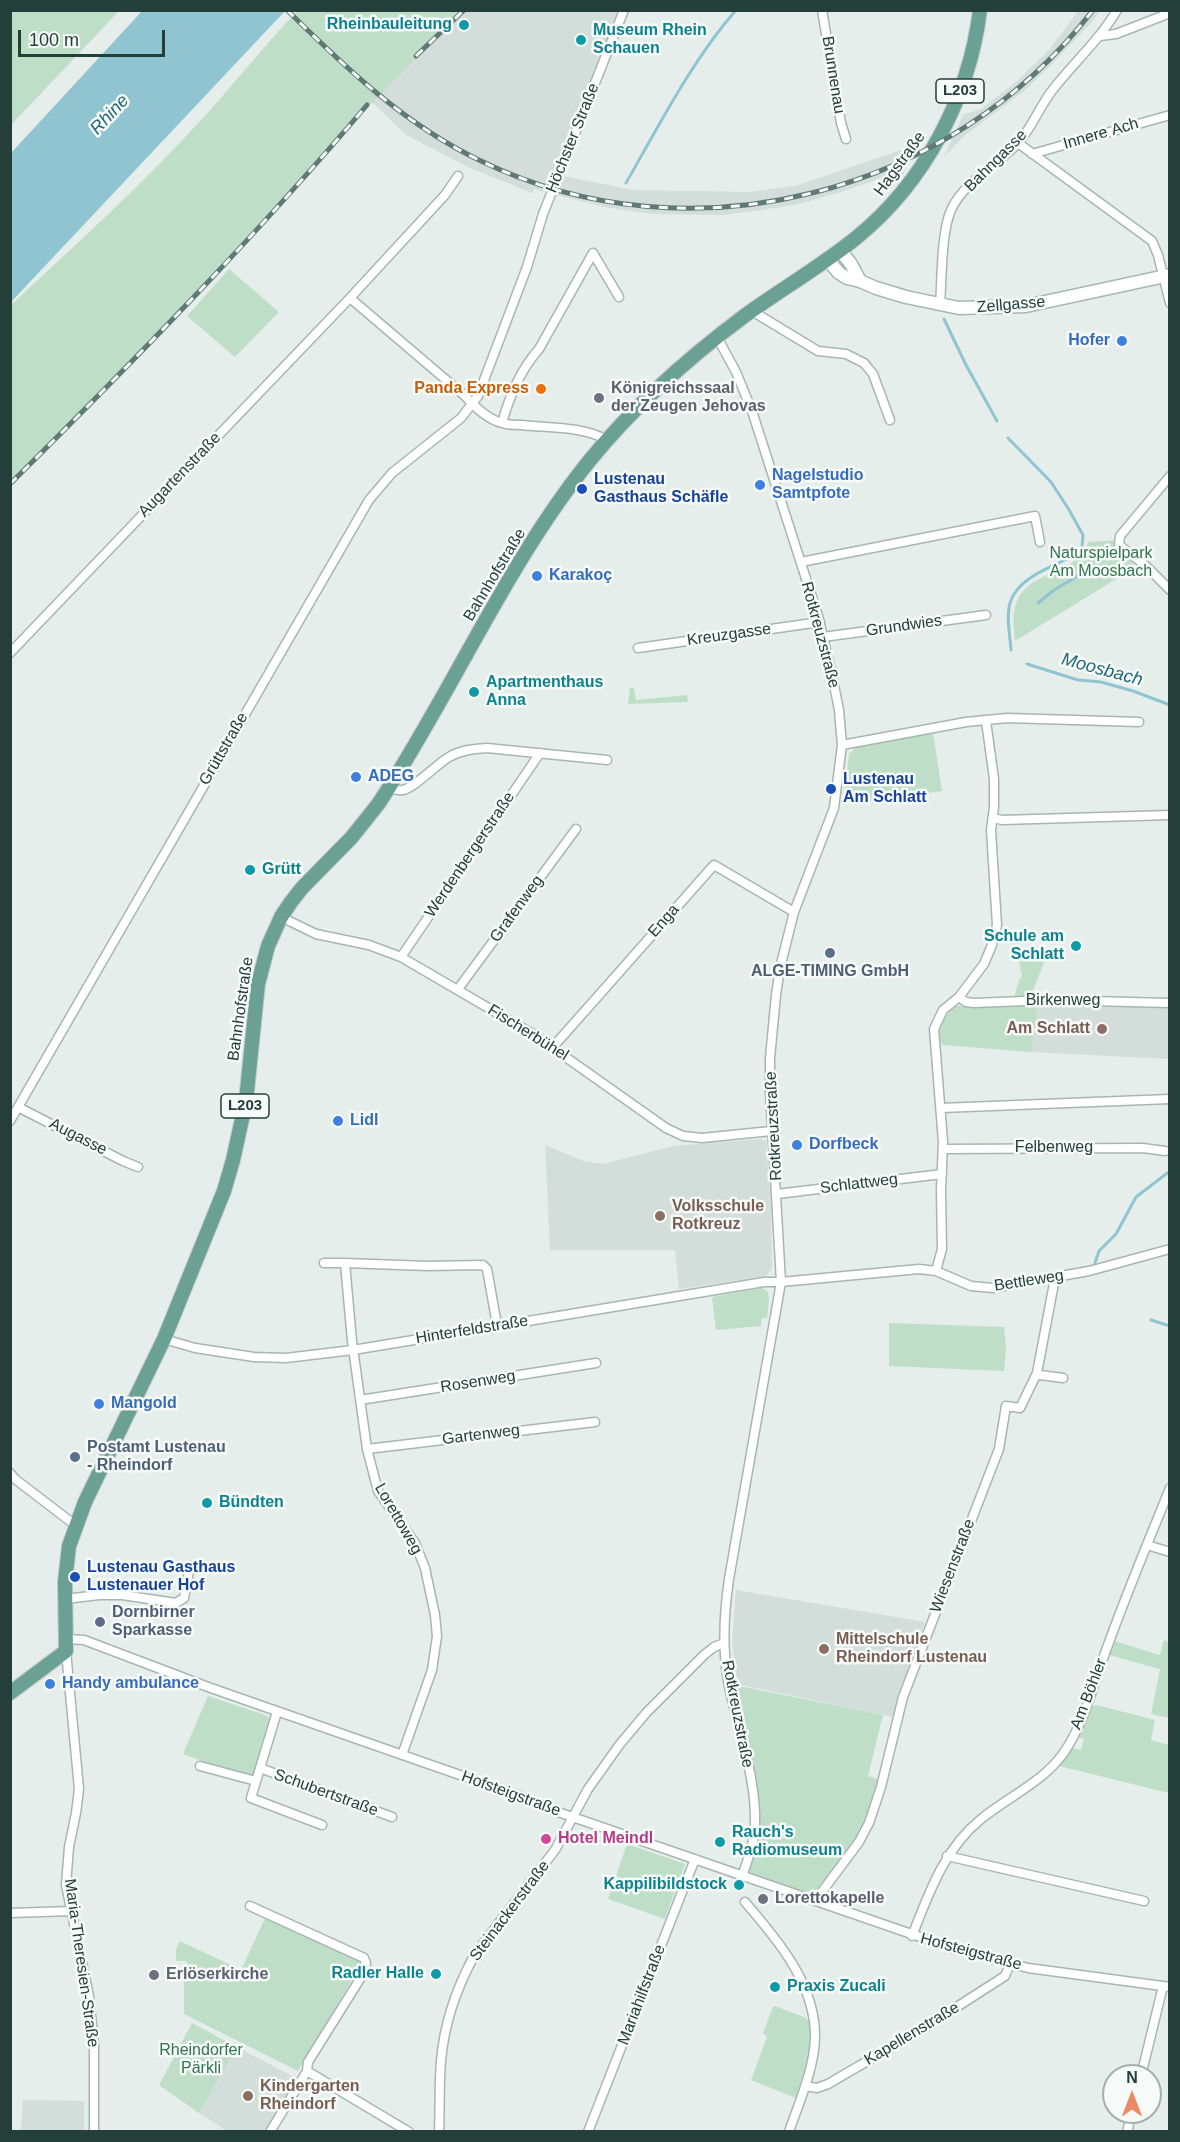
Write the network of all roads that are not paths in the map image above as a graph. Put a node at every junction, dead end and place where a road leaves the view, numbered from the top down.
1 (624, 10) edge
2 (822, 10) edge
3 (980, 10) edge
4 (1117, 10) edge
5 (1170, 13) edge
6 (1100, 36) junction
7 (1170, 115) edge
8 (846, 140) dead end
9 (1018, 143) junction
10 (1032, 154) junction
11 (458, 176) dead end
12 (840, 250) junction
13 (827, 259) junction
14 (1166, 275) edge
15 (860, 281) junction
16 (618, 297) dead end
17 (350, 298) junction
18 (1170, 303) edge
19 (940, 305) junction
20 (752, 311) junction
21 (717, 337) junction
22 (473, 405) junction
23 (890, 420) dead end
24 (502, 423) junction
25 (607, 440) junction
26 (1168, 478) edge
27 (1040, 542) dead end
28 (801, 562) junction
29 (1170, 590) edge
30 (986, 615) dead end
31 (820, 622) junction
32 (824, 637) junction
33 (638, 648) dead end
34 (10, 653) edge
35 (986, 721) junction
36 (1139, 722) dead end
37 (842, 745) junction
38 (540, 753) junction
39 (607, 760) dead end
40 (388, 788) junction
41 (1170, 815) edge
42 (993, 818) junction
43 (576, 829) dead end
44 (794, 912) junction
45 (281, 917) junction
46 (401, 957) junction
47 (458, 989) junction
48 (959, 997) junction
49 (1170, 1003) edge
50 (552, 1047) junction
51 (1170, 1099) edge
52 (18, 1107) junction
53 (941, 1108) junction
54 (10, 1121) edge
55 (771, 1131) junction
56 (943, 1149) junction
57 (1165, 1150) dead end
58 (138, 1167) dead end
59 (942, 1174) junction
60 (777, 1194) junction
61 (1170, 1249) edge
62 (324, 1263) dead end
63 (345, 1263) junction
64 (936, 1271) junction
65 (1055, 1278) junction
66 (781, 1282) junction
67 (497, 1325) junction
68 (164, 1339) junction
69 (353, 1350) junction
70 (596, 1363) dead end
71 (1037, 1373) junction
72 (1063, 1378) dead end
73 (360, 1400) junction
74 (595, 1422) dead end
75 (367, 1449) junction
76 (10, 1473) edge
77 (1170, 1488) edge
78 (75, 1526) junction
79 (1147, 1545) junction
80 (1170, 1552) edge
81 (190, 1566) dead end
82 (65, 1599) junction
83 (724, 1643) junction
84 (66, 1645) junction
85 (10, 1693) edge
86 (277, 1712) junction
87 (402, 1755) junction
88 (200, 1766) dead end
89 (260, 1768) junction
90 (256, 1782) junction
91 (574, 1816) junction
92 (392, 1817) dead end
93 (322, 1825) dead end
94 (947, 1856) junction
95 (695, 1859) junction
96 (742, 1876) junction
97 (815, 1901) junction
98 (1144, 1901) dead end
99 (745, 1902) dead end
100 (250, 1906) dead end
101 (71, 1911) junction
102 (10, 1913) edge
103 (912, 1935) junction
104 (1010, 1964) junction
105 (1166, 1987) edge
106 (1144, 2064) edge
107 (307, 2071) junction
108 (805, 2086) junction
109 (94, 2132) edge
110 (270, 2132) edge
111 (409, 2132) edge
112 (439, 2132) edge
113 (588, 2132) edge
114 (789, 2132) edge

1 - 22 street, Höchster Straße
2 - 8 street, Brunnenau
3 - 12 main road, Hagstraße / L203
4 - 6 street, Bahngasse
5 - 6 street
6 - 9 street, Bahngasse
7 - 10 street, Innere Ach
9 - 10 street
9 - 19 street, Bahngasse
10 - 14 street
11 - 17 street, Augartenstraße
12 - 13 main road, Hagstraße / L203
12 - 15 main road
13 - 15 main road, Zellgasse
13 - 20 main road, Hagstraße / L203
14 - 18 street
14 - 19 main road, Zellgasse
15 - 19 main road, Zellgasse
16 - 24 street
17 - 22 street
17 - 34 street, Augartenstraße
20 - 21 main road, Hagstraße / L203
20 - 23 street
21 - 25 main road, Hagstraße / L203
21 - 28 street, Rotkreuzstraße
22 - 24 street
22 - 52 street, Grüttstraße
24 - 25 street
25 - 40 main road, Bahnhofstraße / L203
26 - 29 street
27 - 28 street, Rotkreuzstraße
28 - 31 street, Rotkreuzstraße
30 - 32 street, Grundwies
31 - 32 street, Rotkreuzstraße
31 - 33 street, Kreuzgasse
32 - 37 street, Rotkreuzstraße
35 - 36 street
35 - 37 street
35 - 42 street
37 - 44 street, Rotkreuzstraße
38 - 39 street
38 - 40 street
38 - 46 street, Werdenbergerstraße
40 - 45 main road, Bahnhofstraße / L203
41 - 42 street
42 - 48 street
43 - 47 street, Grafenweg
44 - 50 street, Enga
44 - 55 street, Rotkreuzstraße
45 - 46 street, Fischerbühel
45 - 68 main road, Bahnhofstraße / L203
46 - 47 street, Fischerbühel
47 - 50 street, Fischerbühel
48 - 49 street, Birkenweg
48 - 53 street
50 - 55 street, Fischerbühel
51 - 53 street
52 - 54 street, Grüttstraße
52 - 58 street, Augasse
53 - 56 street
55 - 60 street, Rotkreuzstraße
56 - 57 street, Felbenweg
56 - 59 street
59 - 60 street, Schlattweg
59 - 64 street
60 - 66 street, Rotkreuzstraße
61 - 65 street, Bettleweg
62 - 63 street
63 - 67 street
63 - 69 street, Lorettoweg
64 - 65 street, Bettleweg
64 - 66 street, Bettleweg
65 - 71 street, Wiesenstraße
66 - 67 street, Hinterfeldstraße
66 - 83 street, Rotkreuzstraße
67 - 69 street, Hinterfeldstraße
68 - 69 street, Hinterfeldstraße
68 - 78 main road, Bahnhofstraße / L203
69 - 73 street, Lorettoweg
70 - 73 street, Rosenweg
71 - 72 street
71 - 97 street, Wiesenstraße
73 - 75 street, Lorettoweg
74 - 75 street, Gartenweg
75 - 87 street, Lorettoweg
76 - 78 street
77 - 79 street, Am Böhler
78 - 82 main road, Bahnhofstraße / L203
79 - 80 street
79 - 94 street, Am Böhler
81 - 82 street
82 - 84 main road, Bahnhofstraße / L203
83 - 91 street, Steinackerstraße
83 - 96 street, Rotkreuzstraße
84 - 85 main road
84 - 86 street, Hofsteigstraße
84 - 101 street, Maria-Theresien-Straße
86 - 87 street, Hofsteigstraße
86 - 89 street, Schubertstraße
87 - 91 street, Hofsteigstraße
88 - 90 street, Schubertstraße
89 - 90 street, Schubertstraße
89 - 92 street, Schubertstraße
90 - 93 street, Schubertstraße
91 - 95 street, Hofsteigstraße
91 - 112 street, Steinackerstraße
94 - 98 street
94 - 103 street, Am Böhler
95 - 96 street, Hofsteigstraße
95 - 113 street, Mariahilfstraße
96 - 97 street, Hofsteigstraße
97 - 103 street, Hofsteigstraße
99 - 108 street
100 - 107 street
101 - 102 street
101 - 109 street, Maria-Theresien-Straße
103 - 104 street, Hofsteigstraße
104 - 105 street, Hofsteigstraße
104 - 108 street, Kapellenstraße
105 - 106 street
107 - 110 street
107 - 111 street
108 - 114 street

